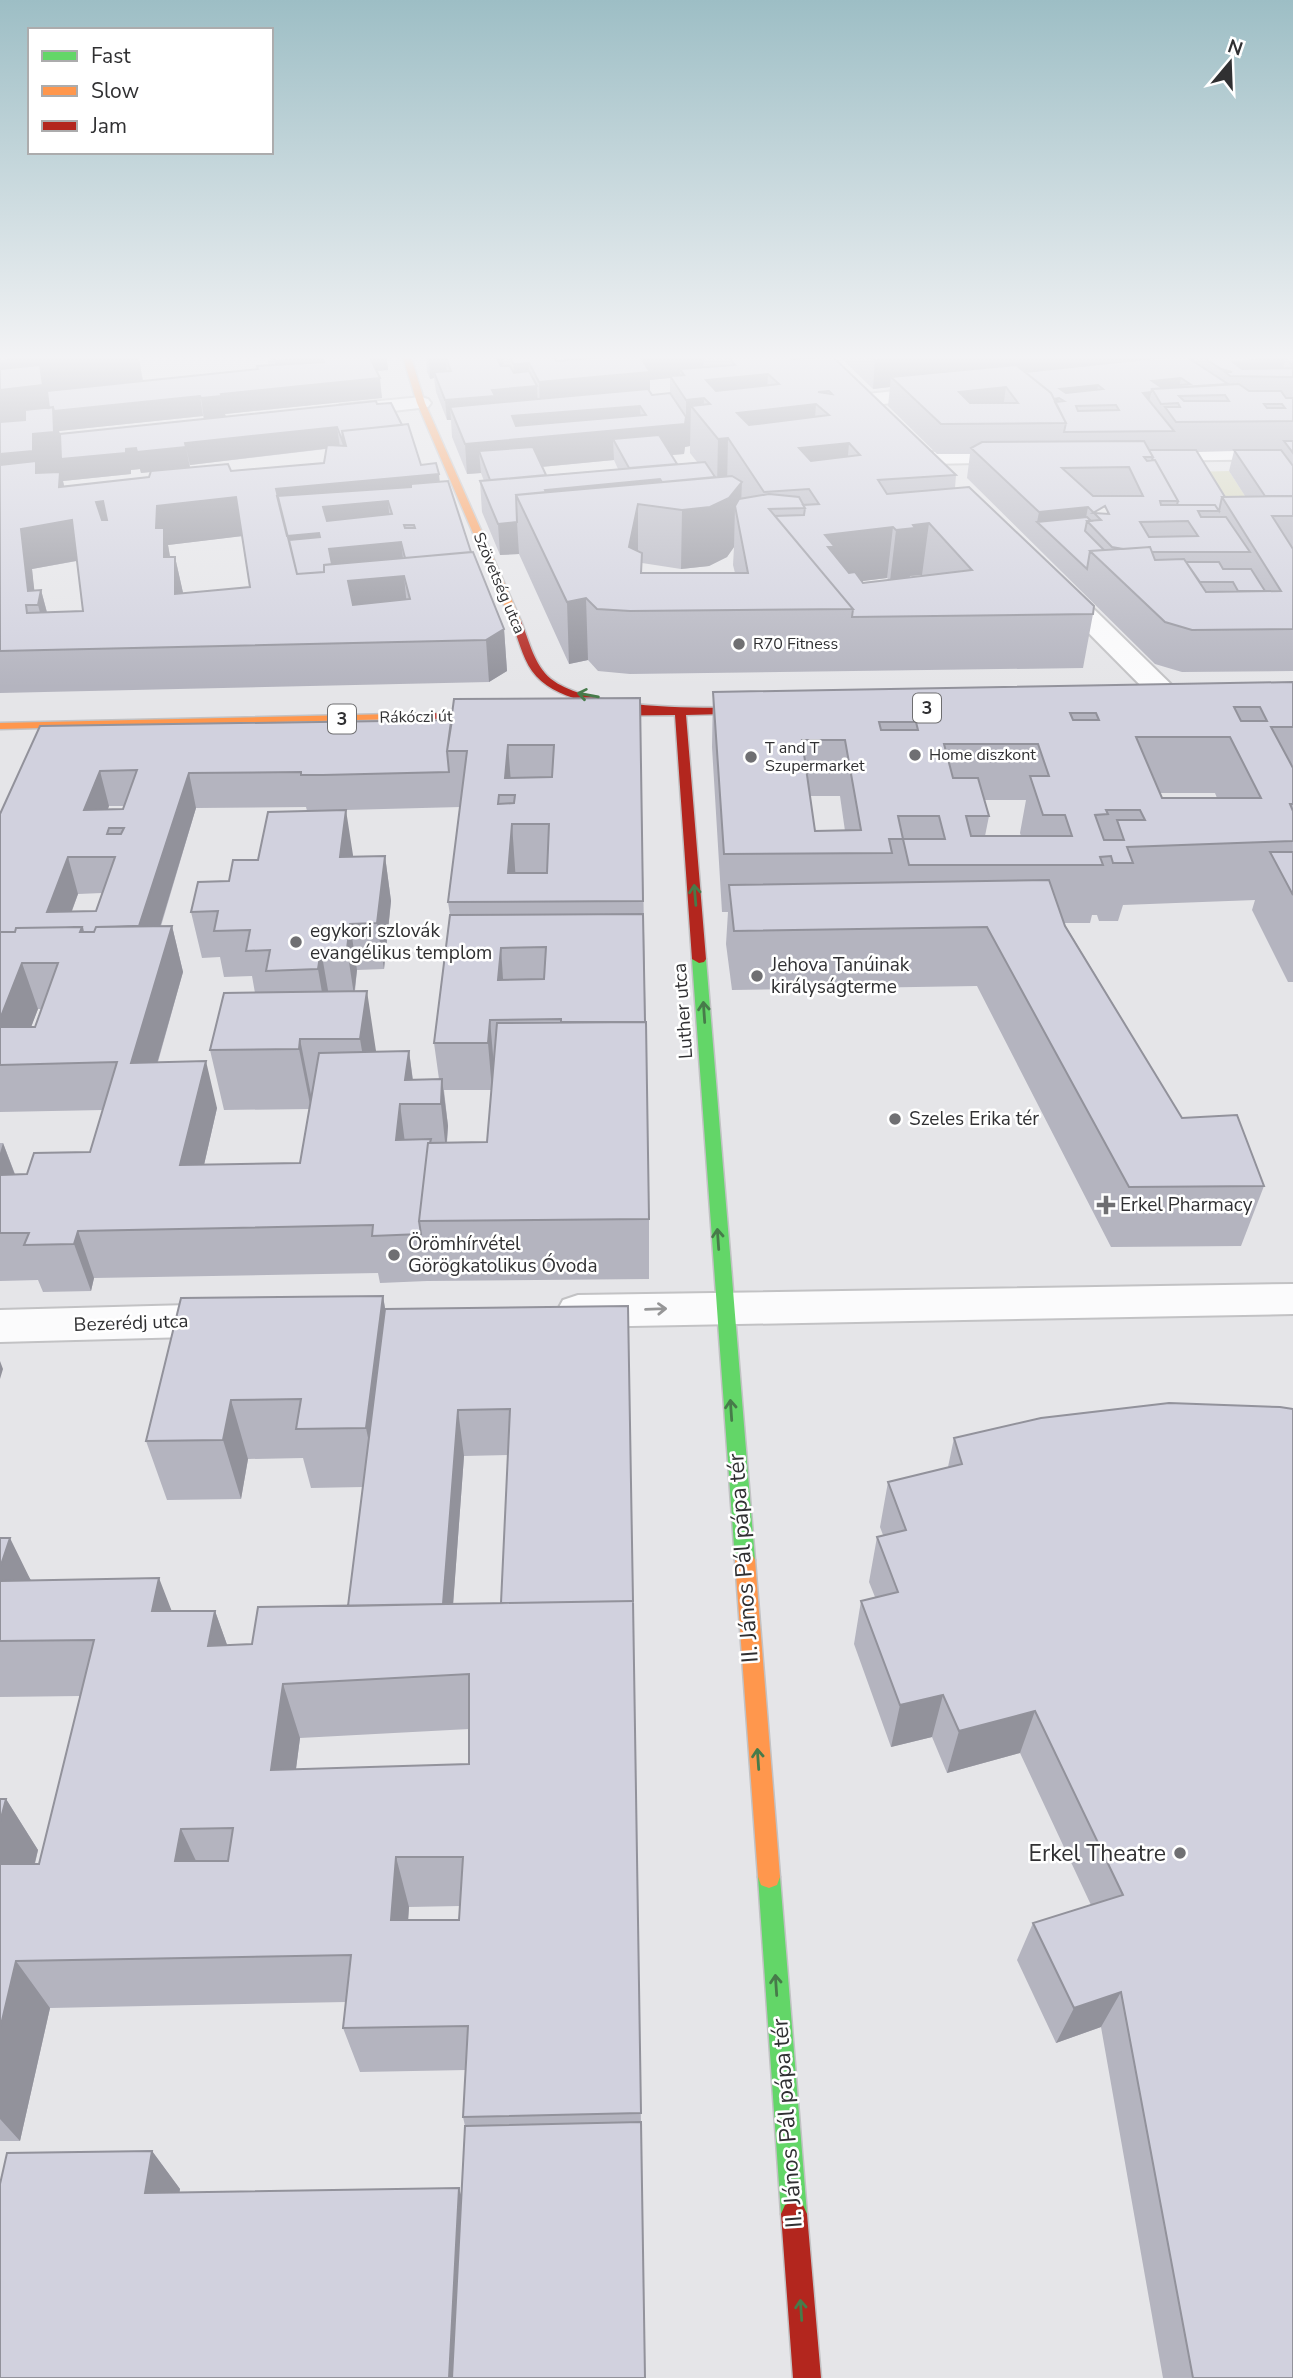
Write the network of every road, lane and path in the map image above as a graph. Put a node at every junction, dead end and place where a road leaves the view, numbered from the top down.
1 (448, 465) edge
2 (935, 465) edge
3 (948, 477) edge
4 (1036, 566) edge
5 (1147, 704) edge
6 (1181, 704) joint
7 (785, 710) edge
8 (680, 712) junction
9 (569, 714) edge
10 (528, 715) edge
11 (1, 729) edge
12 (1293, 1299) edge
13 (723, 1307) junction
14 (542, 1312) edge
15 (264, 1319) edge
16 (0, 1326) edge
17 (807, 2378) edge

8 -> 1 street, Szövetség utca
2 - 3 street
4 - 6 street
5 - 6 street
7 - 8 street
8 - 9 street
13 -> 8 street, Luther utca
10 - 11 street, Rákóczi út / 3
12 - 13 street
14 -> 13 street
17 -> 13 street, II. János Pál pápa tér
15 - 16 street, Bezerédj utca

